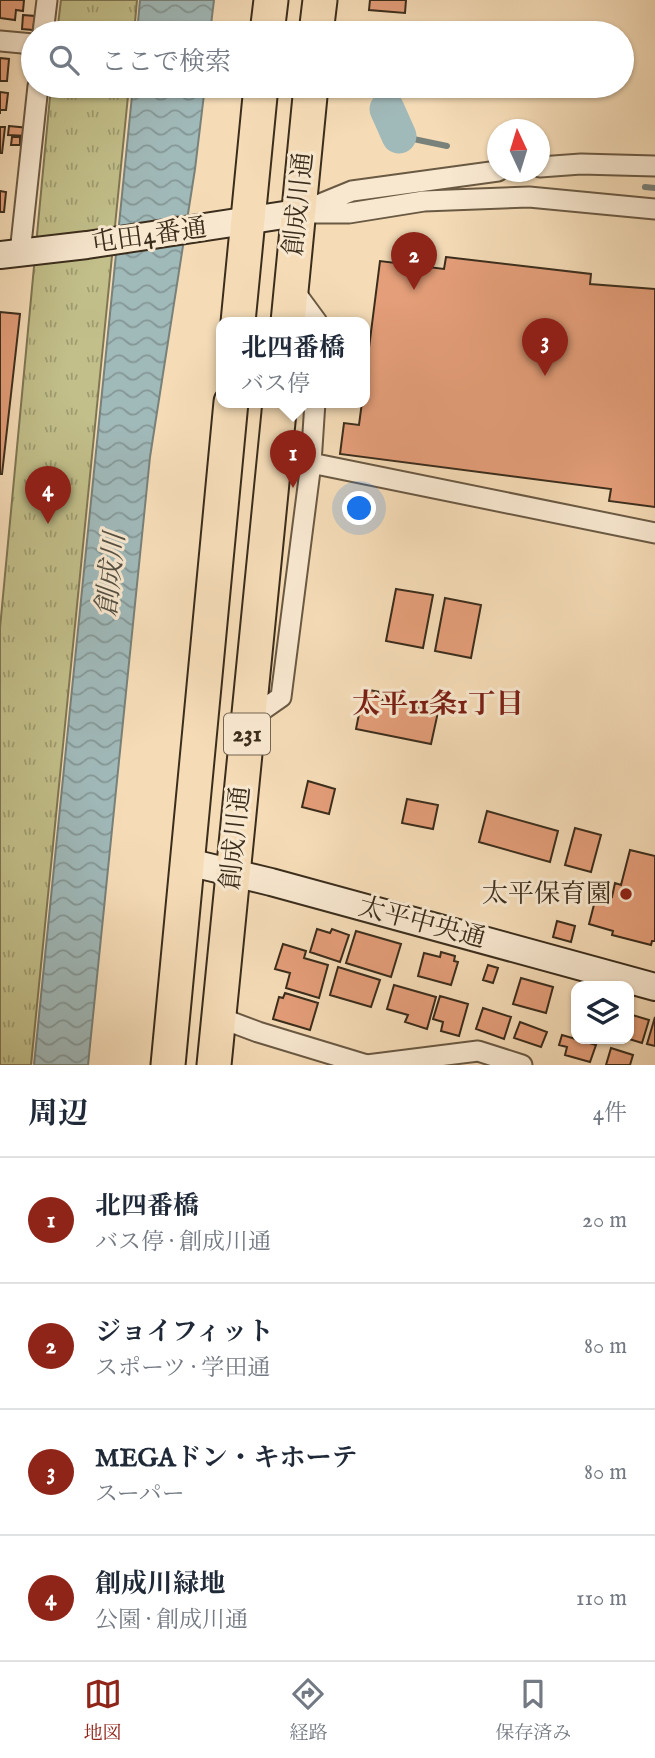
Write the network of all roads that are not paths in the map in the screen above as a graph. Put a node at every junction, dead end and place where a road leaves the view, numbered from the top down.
1 (47, 0) edge
2 (271, 0) edge
3 (320, 0) edge
4 (44, 21) edge
5 (268, 21) edge
6 (317, 21) edge
7 (0, 41) edge
8 (21, 43) edge
9 (36, 98) edge
10 (260, 98) edge
11 (310, 98) edge
12 (550, 166) edge
13 (655, 166) edge
14 (487, 173) edge
15 (655, 209) edge
16 (297, 213) junction
17 (247, 220) junction
18 (10, 254) edge
19 (291, 287) junction
20 (238, 317) edge
21 (288, 317) edge
22 (313, 317) edge
23 (230, 408) edge
24 (279, 408) edge
25 (315, 408) edge
26 (310, 463) junction
27 (655, 533) edge
28 (248, 720) junction
29 (188, 862) junction
30 (233, 872) junction
31 (655, 987) edge
32 (218, 1017) junction
33 (168, 1065) edge
34 (214, 1065) edge
35 (522, 1065) edge

1 - 4 street
2 - 5 highway
3 - 6 highway
7 - 8 street
9 - 18 street
10 - 17 highway, 創成川通
11 - 16 highway, 創成川通
12 - 13 street
14 - 16 street
15 - 16 street
16 - 17 street, 屯田4番通
16 - 19 highway, 創成川通
17 - 18 street, 屯田4番通
17 - 20 highway, 創成川通
19 - 21 highway, 創成川通
19 - 22 street
23 - 29 highway, 創成川通 / 231
24 - 28 highway, 創成川通 / 231
25 - 26 street
26 - 27 street
26 - 28 street
28 - 30 highway, 創成川通 / 231
29 - 30 street, 太平中央通
29 - 33 highway, 創成川通 / 231
30 - 31 street, 太平中央通
30 - 32 highway, 創成川通 / 231
32 - 34 highway, 創成川通 / 231
32 - 35 street

